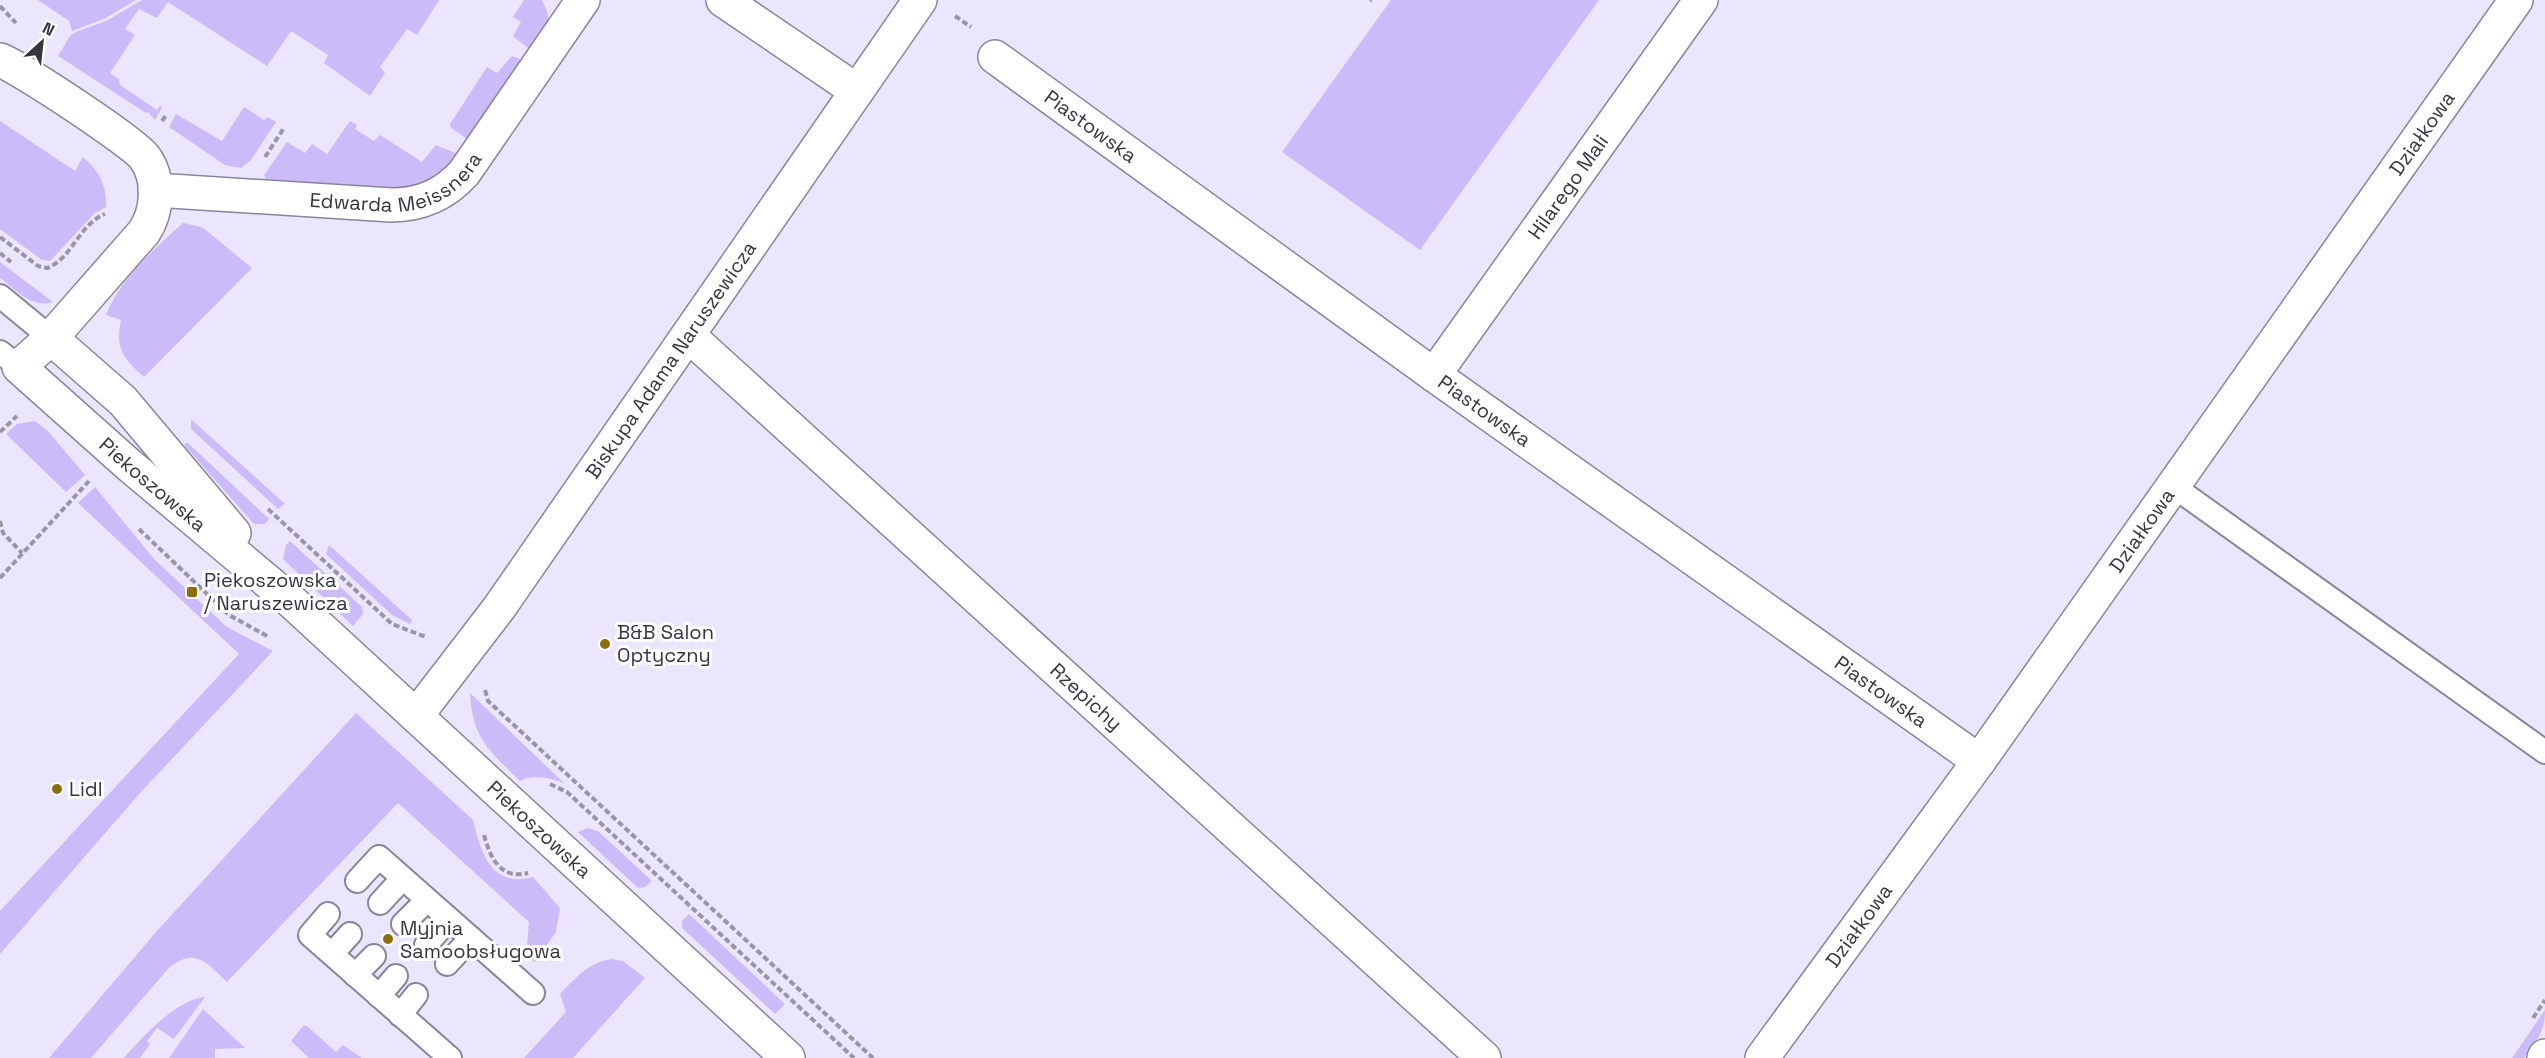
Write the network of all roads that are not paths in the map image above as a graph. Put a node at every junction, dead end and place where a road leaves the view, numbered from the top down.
1 (584, 0) edge
2 (723, 0) edge
3 (920, 0) edge
4 (1701, 0) edge
5 (2516, 0) edge
6 (995, 57) dead end
7 (0, 60) edge
8 (857, 91) junction
9 (154, 203) junction
10 (0, 296) edge
11 (688, 335) junction
12 (51, 338) junction
13 (9, 360) edge
14 (1434, 375) junction
15 (2173, 486) junction
16 (291, 601) junction
17 (416, 716) junction
18 (2545, 752) edge
19 (1979, 761) junction
20 (402, 879) junction
21 (357, 881) dead end
22 (427, 900) junction
23 (380, 903) dead end
24 (328, 914) dead end
25 (449, 919) junction
26 (403, 924) dead end
27 (350, 934) dead end
28 (471, 938) junction
29 (426, 945) dead end
30 (332, 954) junction
31 (374, 956) dead end
32 (447, 964) dead end
33 (355, 975) junction
34 (396, 976) dead end
35 (533, 993) dead end
36 (416, 995) dead end
37 (379, 996) junction
38 (400, 1015) junction
39 (450, 1058) edge
40 (788, 1058) edge
41 (1484, 1058) edge
42 (1762, 1058) edge

1 - 9 street, Edwarda Meissnera
2 - 8 street
3 - 8 street, Biskupa Adama Naruszewicza
4 - 14 street, Hilarego Mali
5 - 15 street, Działkowa
6 - 14 street, Piastowska
7 - 9 street
8 - 11 street, Biskupa Adama Naruszewicza
9 - 12 street
10 - 12 lane
11 - 17 street, Biskupa Adama Naruszewicza
11 - 41 street, Rzepichy
12 - 13 street
12 - 16 street, Piekoszowska
13 - 16 street, Piekoszowska
14 - 19 street, Piastowska
15 - 18 lane
15 - 19 street, Działkowa
16 - 17 street, Piekoszowska
17 - 40 street, Piekoszowska
19 - 42 street, Działkowa
20 - 21 lane
20 - 22 lane
20 - 23 lane
22 - 25 lane
22 - 26 lane
24 - 30 lane
25 - 28 lane
25 - 29 lane
27 - 30 lane
28 - 32 lane
28 - 35 lane
30 - 33 lane
31 - 33 lane
33 - 37 lane
34 - 37 lane
36 - 38 lane
37 - 38 lane
38 - 39 lane

